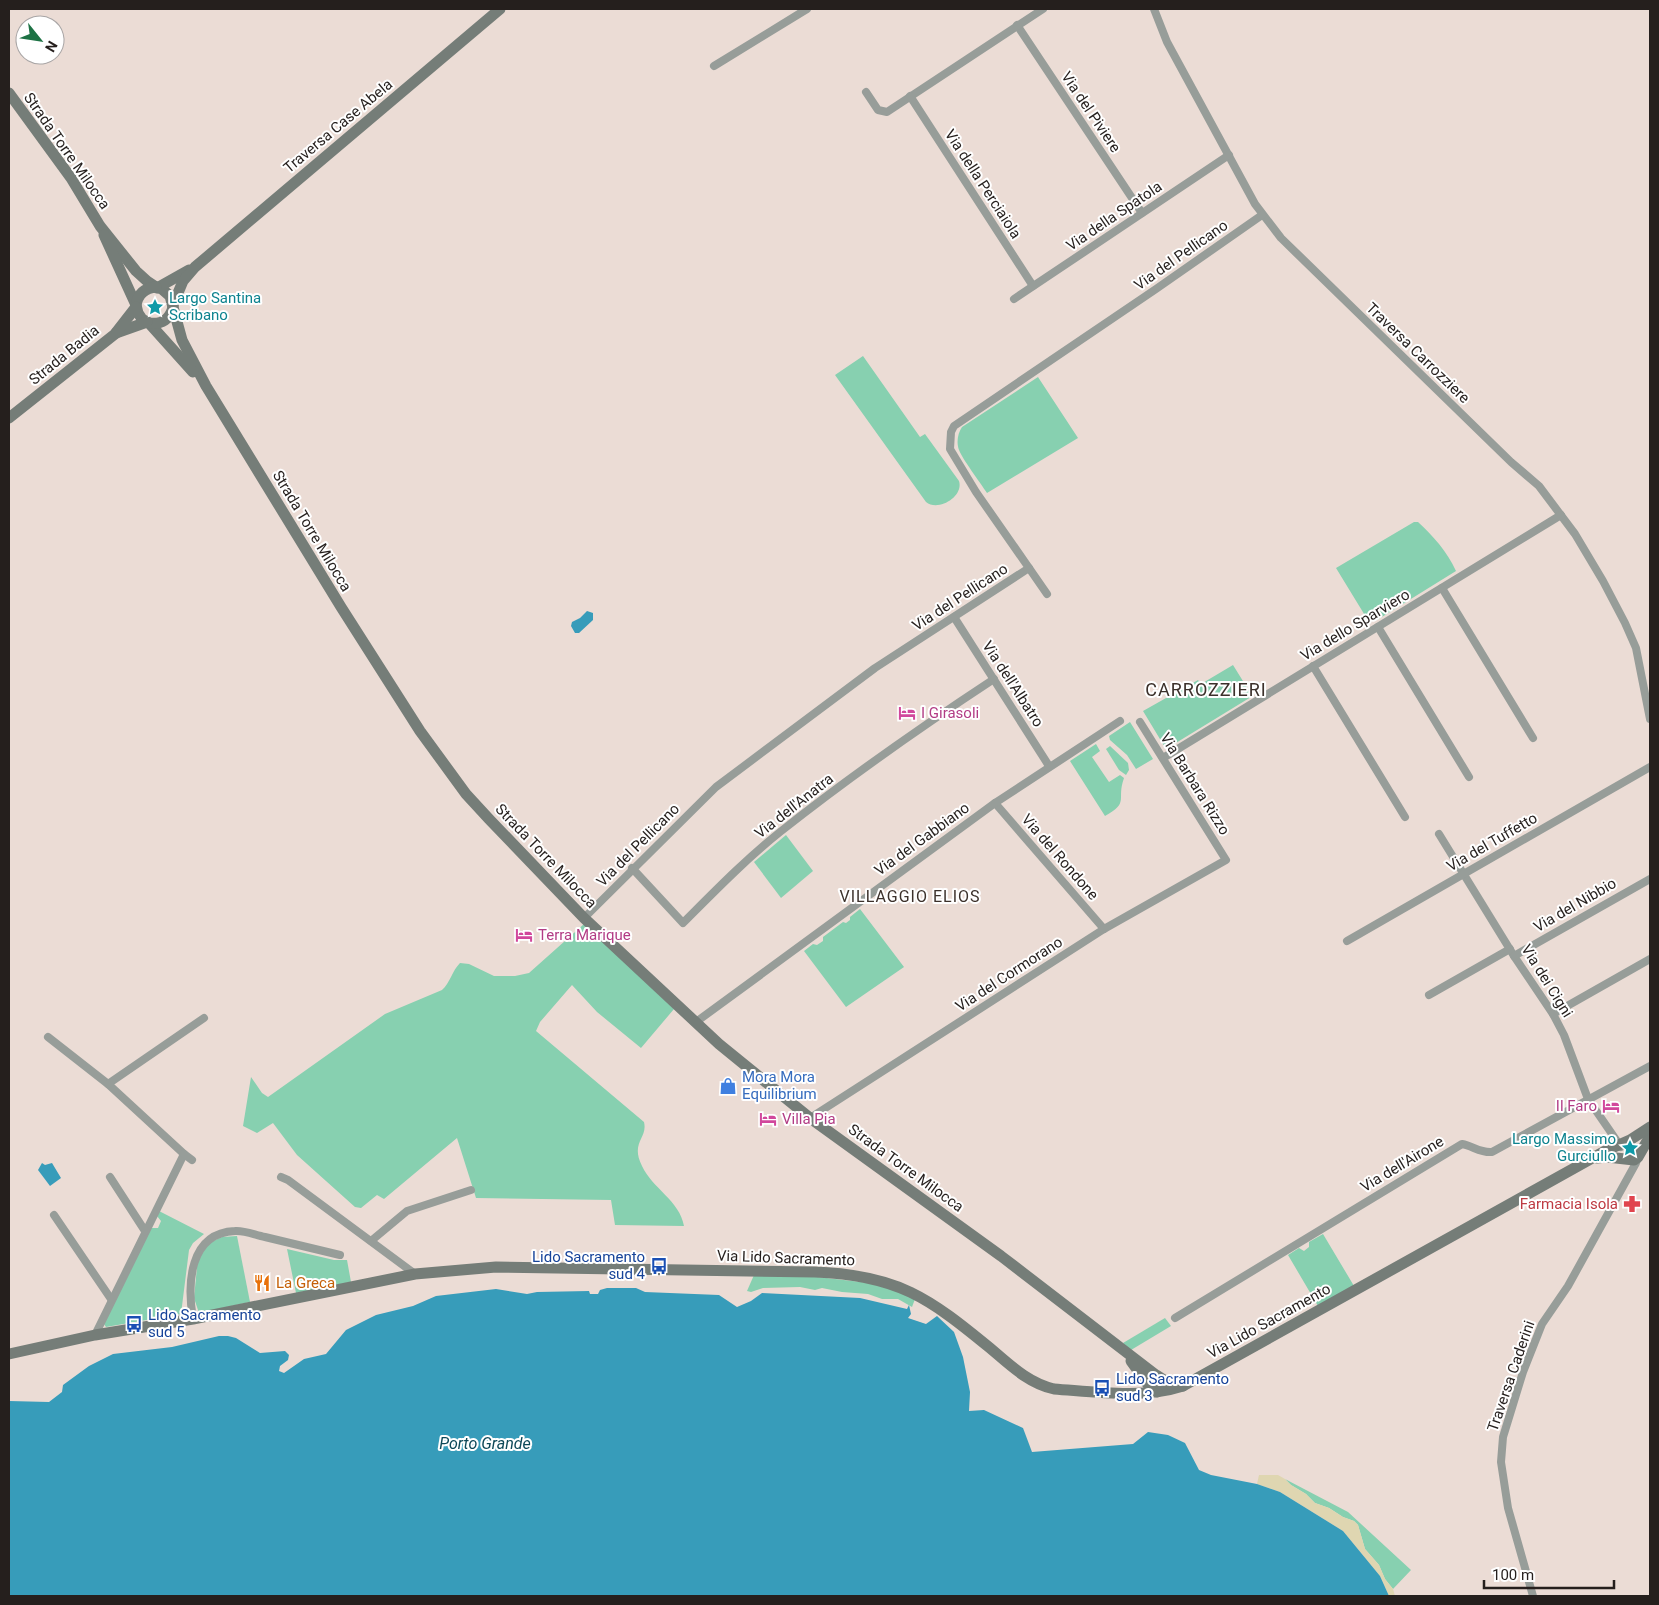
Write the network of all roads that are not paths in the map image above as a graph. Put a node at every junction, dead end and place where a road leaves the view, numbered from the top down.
1 (500, 9) edge
2 (807, 9) edge
3 (1043, 9) edge
4 (1154, 9) edge
5 (1018, 25) junction
6 (714, 66) dead end
7 (866, 92) dead end
8 (9, 93) edge
9 (910, 96) junction
10 (1229, 155) junction
11 (1142, 213) junction
12 (1262, 215) junction
13 (100, 226) junction
14 (195, 267) junction
15 (1033, 286) junction
16 (156, 288) junction
17 (1014, 299) dead end
18 (136, 306) junction
19 (173, 306) junction
20 (148, 323) junction
21 (115, 334) junction
22 (206, 386) junction
23 (9, 418) edge
24 (1561, 515) junction
25 (1029, 568) junction
26 (1442, 588) junction
27 (1047, 594) dead end
28 (954, 617) junction
29 (1378, 627) junction
30 (1313, 666) junction
31 (994, 679) junction
32 (1650, 719) edge
33 (1120, 721) dead end
34 (1140, 722) dead end
35 (1533, 738) dead end
36 (1162, 758) junction
37 (1049, 766) junction
38 (1650, 767) edge
39 (1469, 777) dead end
40 (995, 803) junction
41 (1405, 817) dead end
42 (1439, 834) dead end
43 (1226, 860) joint
44 (632, 868) junction
45 (1463, 874) junction
46 (1650, 879) edge
47 (584, 918) junction
48 (1104, 929) junction
49 (1347, 941) dead end
50 (1512, 952) junction
51 (1650, 960) edge
52 (1429, 995) dead end
53 (1553, 1014) junction
54 (204, 1018) dead end
55 (696, 1022) junction
56 (48, 1037) dead end
57 (1650, 1066) edge
58 (108, 1084) junction
59 (1588, 1099) junction
60 (810, 1118) junction
61 (1650, 1127) edge
62 (1650, 1136) edge
63 (1624, 1144) junction
64 (184, 1154) junction
65 (1639, 1156) junction
66 (1595, 1158) junction
67 (192, 1160) dead end
68 (1626, 1160) junction
69 (110, 1177) dead end
70 (281, 1177) dead end
71 (1625, 1184) junction
72 (470, 1190) dead end
73 (54, 1215) dead end
74 (145, 1231) junction
75 (371, 1241) junction
76 (340, 1255) dead end
77 (415, 1274) junction
78 (111, 1299) junction
79 (1175, 1318) dead end
80 (193, 1319) junction
81 (95, 1335) junction
82 (1124, 1351) junction
83 (9, 1354) edge
84 (1136, 1367) junction
85 (1156, 1374) junction
86 (1183, 1386) junction
87 (1157, 1392) junction
88 (1129, 1393) junction
89 (1533, 1596) edge

1 - 14 street, Traversa Case Abela
2 - 6 street
3 - 5 street
4 - 10 street, Traversa Carrozziere
5 - 9 street
5 - 11 street, Via del Piviere
7 - 9 street
8 - 13 street, Strada Torre Milocca
9 - 15 street, Via della Perciaiola
10 - 11 street, Via della Spatola
10 - 12 street, Traversa Carrozziere
11 - 15 street, Via della Spatola
12 - 24 street, Traversa Carrozziere
12 - 25 street, Via del Pellicano
13 - 16 street
13 - 18 street
14 - 16 street
14 - 19 street
15 - 17 street, Via della Spatola
16 - 18 street
16 - 19 street
18 - 20 street
18 - 21 street
19 - 20 street
19 - 22 street
20 - 21 street
20 - 22 street
21 - 23 street, Strada Badia
22 - 47 street, Strada Torre Milocca
24 - 26 street, Via dello Sparviero
24 - 32 street, Traversa Carrozziere
25 - 27 street
25 - 28 street, Via del Pellicano
26 - 29 street, Via dello Sparviero
26 - 35 street
28 - 31 street, Via dell'Albatro
28 - 44 street, Via del Pellicano
29 - 30 street, Via dello Sparviero
29 - 39 street
30 - 36 street, Via dello Sparviero
30 - 41 street
31 - 37 street, Via dell'Albatro
31 - 44 street, Via dell'Anatra
33 - 37 street, Via del Gabbiano
34 - 36 street, Via Barbara Rizzo
36 - 43 street, Via Barbara Rizzo
37 - 40 street, Via del Gabbiano
38 - 45 street, Via del Tuffetto
40 - 48 street, Via del Rondone
40 - 55 street, Via del Gabbiano
42 - 45 street, Via dei Cigni
43 - 48 street, Via del Cormorano
44 - 47 street, Via del Pellicano
45 - 49 street, Via del Tuffetto
45 - 50 street, Via dei Cigni
46 - 50 street, Via del Nibbio
47 - 55 street, Strada Torre Milocca
48 - 60 street, Via del Cormorano
50 - 52 street, Via del Nibbio
50 - 53 street, Via dei Cigni
51 - 53 street
53 - 59 street, Via dei Cigni
54 - 58 street
55 - 60 street, Strada Torre Milocca
56 - 58 street
57 - 59 street, Via dell'Airone
58 - 64 street
59 - 63 street, Via dei Cigni
59 - 79 street, Via dell'Airone
60 - 82 street, Strada Torre Milocca
61 - 63 street, Via Lido Sacramento
62 - 65 street
63 - 65 street
63 - 66 street, Via Lido Sacramento
63 - 68 street
64 - 67 street
64 - 74 street
65 - 68 street
65 - 71 street, Traversa Caderini
66 - 68 street
66 - 86 street, Via Lido Sacramento
68 - 71 street
69 - 74 street
70 - 75 street
71 - 89 street, Traversa Caderini
72 - 75 street
73 - 78 street
74 - 78 street
75 - 77 street
76 - 80 street
77 - 80 street, Via Lido Sacramento
77 - 88 street, Via Lido Sacramento
78 - 81 street
80 - 81 street, Via Lido Sacramento
81 - 83 street, Via Lido Sacramento
82 - 84 street
82 - 85 street
84 - 87 street
84 - 88 street
85 - 86 street
85 - 87 street
86 - 87 street, Via Lido Sacramento
87 - 88 street, Via Lido Sacramento

